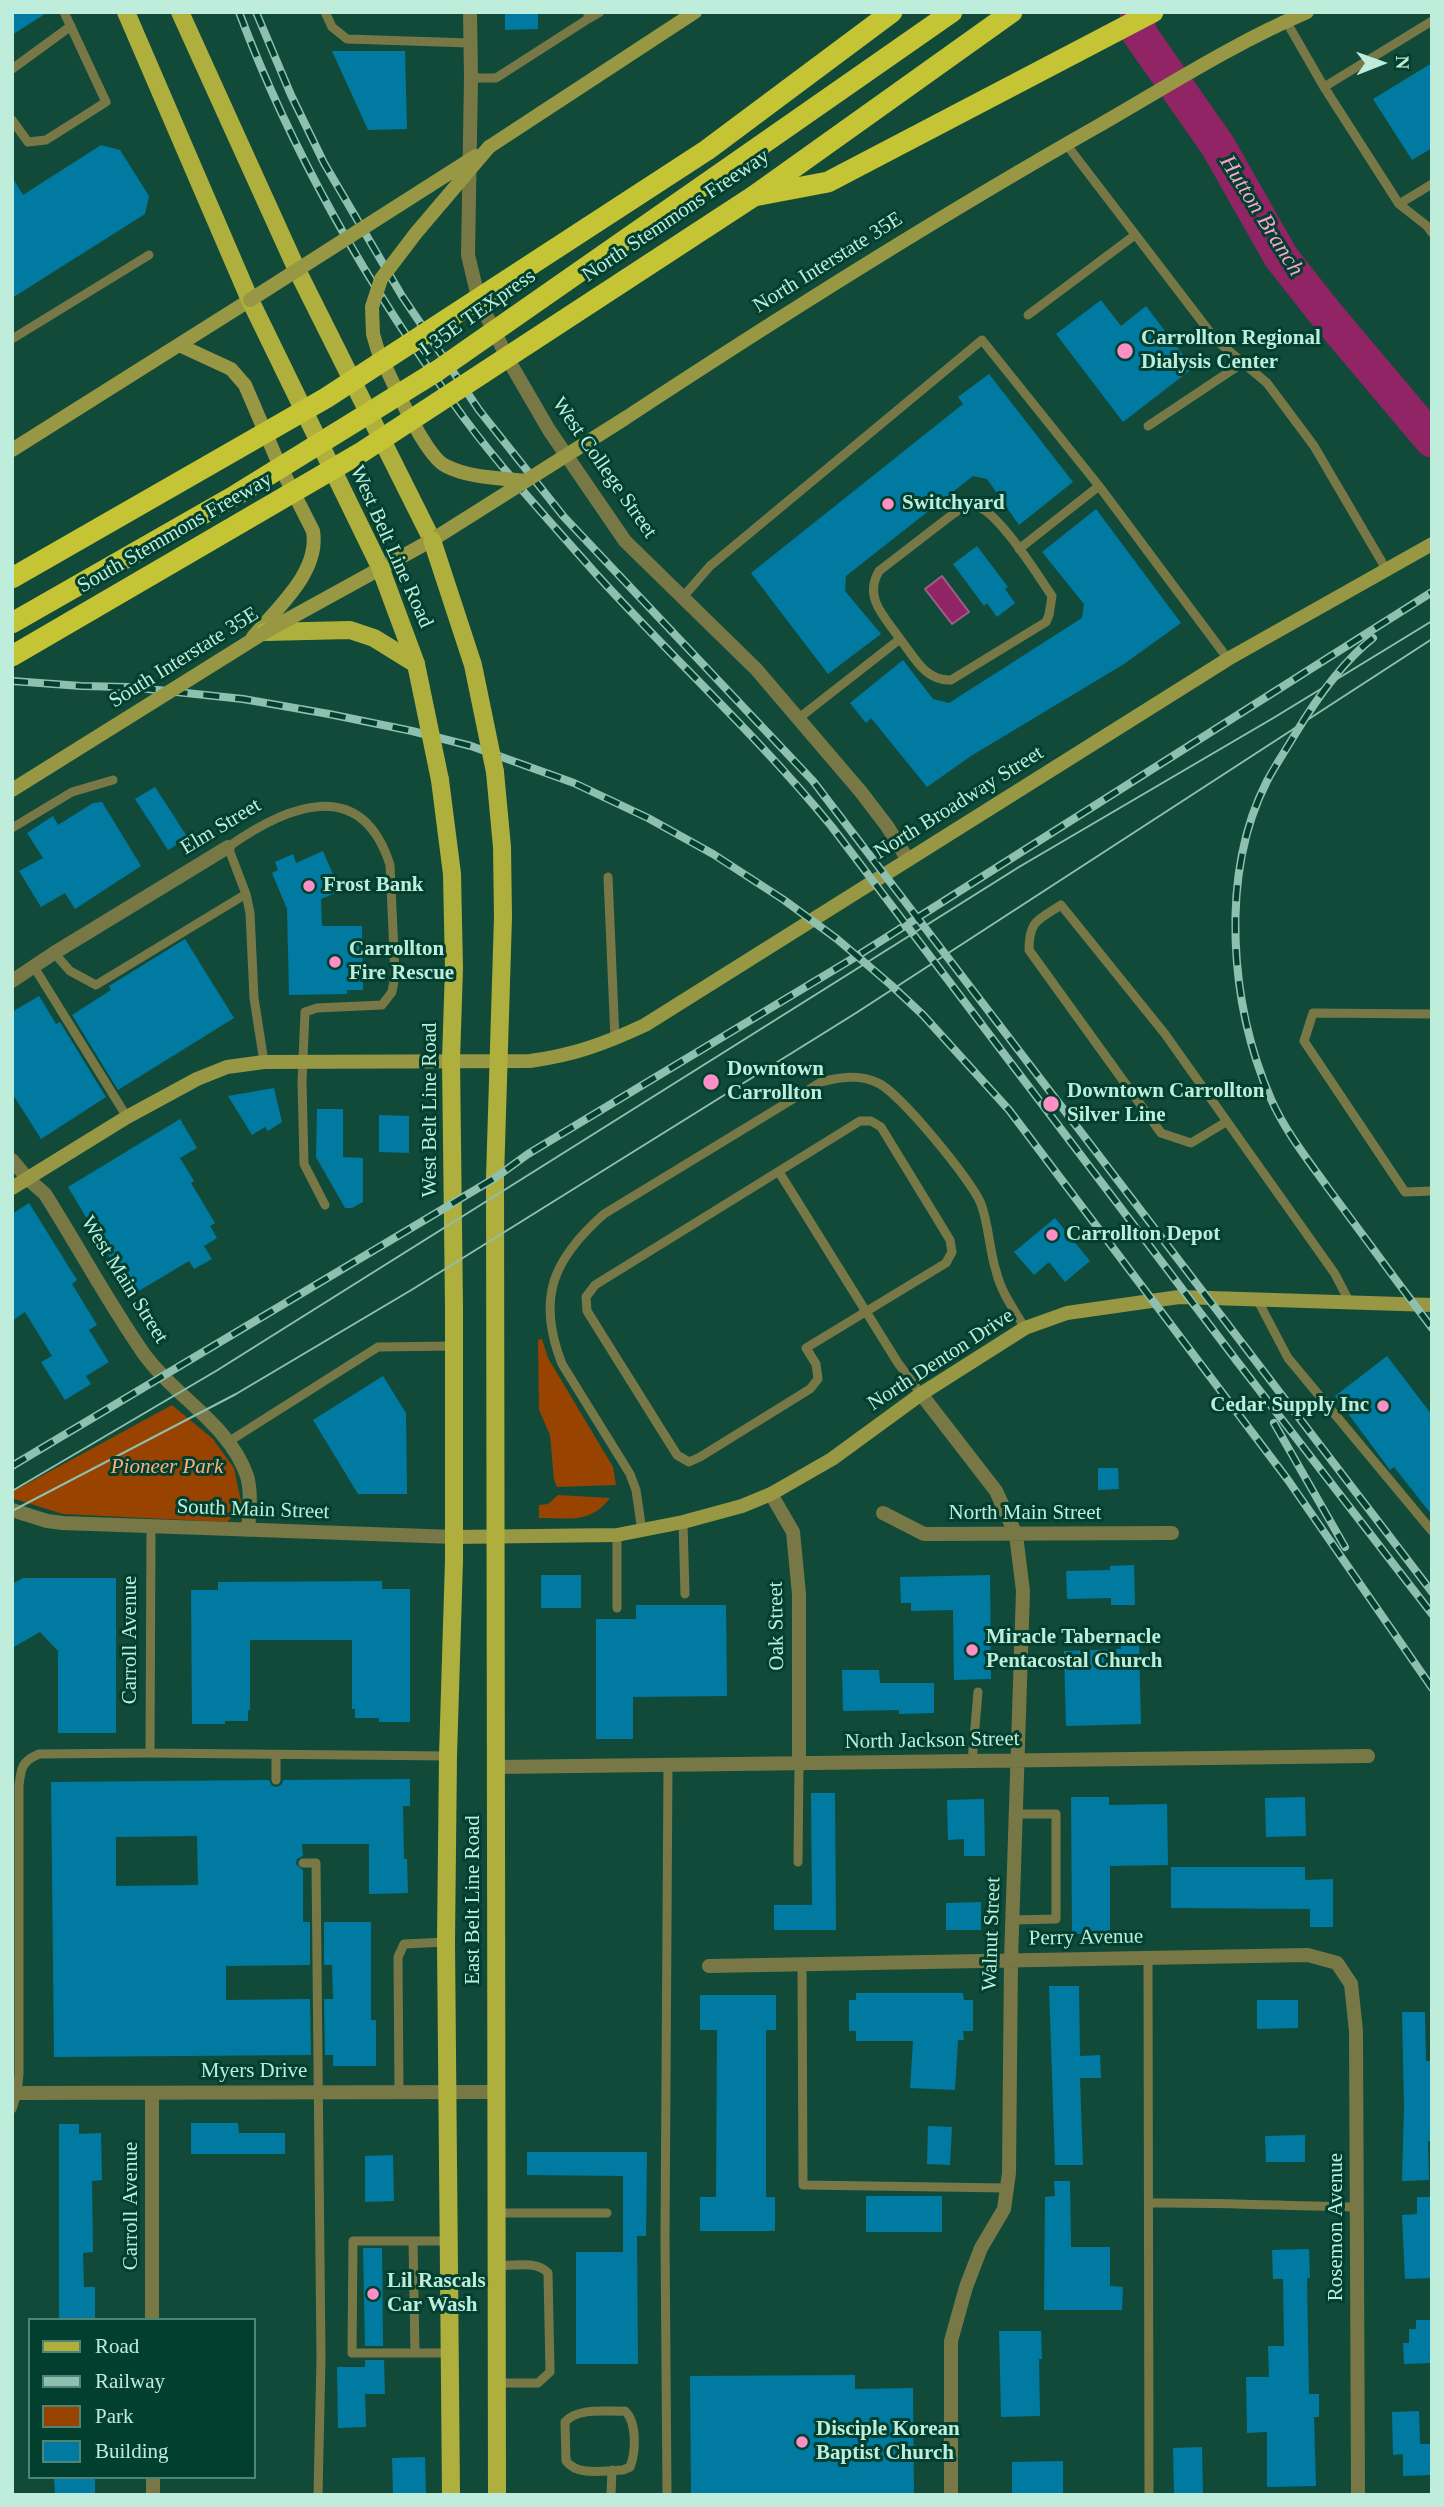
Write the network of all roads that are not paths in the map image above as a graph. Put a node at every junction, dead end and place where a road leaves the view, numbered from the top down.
1 (64, 12) edge
2 (126, 12) edge
3 (180, 12) edge
4 (325, 12) edge
5 (470, 12) edge
6 (600, 12) edge
7 (695, 12) edge
8 (892, 12) edge
9 (952, 12) edge
10 (1012, 12) edge
11 (1153, 12) edge
12 (1307, 12) edge
13 (588, 16) edge
14 (1286, 21) junction
15 (1432, 21) edge
16 (71, 26) junction
17 (470, 43) junction
18 (12, 69) edge
19 (471, 78) junction
20 (1324, 87) junction
21 (12, 120) edge
22 (1066, 144) junction
23 (489, 147) junction
24 (1432, 184) edge
25 (754, 196) junction
26 (1399, 204) junction
27 (1432, 233) edge
28 (1135, 234) junction
29 (149, 255) dead end
30 (297, 270) junction
31 (250, 300) junction
32 (1028, 315) dead end
33 (12, 339) edge
34 (179, 345) junction
35 (1244, 362) junction
36 (326, 398) joint
37 (1147, 426) dead end
38 (12, 450) edge
39 (362, 452) joint
40 (525, 481) junction
41 (1099, 486) junction
42 (432, 540) junction
43 (1431, 544) edge
44 (1018, 549) junction
45 (380, 567) junction
46 (1386, 569) junction
47 (12, 578) edge
48 (683, 597) junction
49 (12, 623) edge
50 (265, 632) junction
51 (900, 639) junction
52 (248, 643) junction
53 (12, 656) edge
54 (1228, 659) junction
55 (415, 664) junction
56 (799, 718) junction
57 (113, 780) dead end
58 (12, 790) edge
59 (12, 828) edge
60 (228, 847) junction
61 (908, 860) junction
62 (608, 877) dead end
63 (246, 894) junction
64 (54, 953) junction
65 (34, 967) junction
66 (12, 981) edge
67 (1432, 1014) edge
68 (615, 1039) junction
69 (451, 1060) junction
70 (303, 1061) junction
71 (497, 1061) junction
72 (264, 1062) junction
73 (127, 1117) junction
74 (1226, 1122) junction
75 (12, 1160) edge
76 (779, 1172) junction
77 (28, 1179) junction
78 (12, 1188) edge
79 (1432, 1191) edge
80 (325, 1205) dead end
81 (1257, 1299) junction
82 (1350, 1303) junction
83 (495, 1305) joint
84 (1432, 1305) edge
85 (454, 1307) joint
86 (866, 1311) junction
87 (1024, 1328) junction
88 (454, 1346) junction
89 (921, 1394) junction
90 (228, 1443) junction
91 (771, 1494) junction
92 (12, 1510) edge
93 (883, 1513) dead end
94 (683, 1522) junction
95 (151, 1528) junction
96 (248, 1530) junction
97 (642, 1531) junction
98 (1432, 1531) edge
99 (1172, 1533) dead end
100 (617, 1535) junction
101 (1016, 1535) junction
102 (454, 1537) junction
103 (494, 1538) junction
104 (685, 1594) dead end
105 (617, 1608) dead end
106 (978, 1692) dead end
107 (150, 1753) junction
108 (276, 1755) junction
109 (448, 1756) junction
110 (1368, 1756) dead end
111 (1019, 1761) junction
112 (972, 1762) junction
113 (799, 1764) junction
114 (668, 1766) junction
115 (497, 1767) junction
116 (276, 1780) dead end
117 (1017, 1814) junction
118 (798, 1862) dead end
119 (303, 1863) dead end
120 (1013, 1920) junction
121 (446, 1942) junction
122 (1148, 1958) junction
123 (1012, 1960) junction
124 (1337, 1963) joint
125 (802, 1965) junction
126 (709, 1966) dead end
127 (318, 2092) junction
128 (400, 2092) junction
129 (446, 2092) junction
130 (495, 2092) junction
131 (15, 2093) edge
132 (152, 2093) junction
133 (12, 2109) edge
134 (1007, 2188) junction
135 (1149, 2203) junction
136 (1357, 2207) junction
137 (495, 2213) junction
138 (607, 2213) dead end
139 (413, 2241) junction
140 (449, 2241) junction
141 (496, 2266) junction
142 (152, 2318) edge
143 (415, 2353) junction
144 (450, 2353) junction
145 (496, 2383) junction
146 (612, 2470) junction
147 (318, 2495) edge
148 (451, 2495) edge
149 (497, 2495) edge
150 (611, 2495) edge
151 (667, 2495) edge
152 (951, 2495) edge
153 (1149, 2495) edge
154 (1358, 2495) edge

1 - 16 lane
2 - 31 main road, West Belt Line Road
3 - 30 main road, West Belt Line Road
4 - 17 lane
5 - 17 street, West College Street
6 - 13 lane
7 - 23 main road
8 - 36 highway, North Stemmons Freeway, bridge
9 - 49 highway, I 35E TEXpress, bridge
10 - 25 highway, North Stemmons Freeway, bridge
11 - 25 highway
12 - 14 main road, North Interstate 35E
13 - 19 lane
14 - 20 lane
14 - 22 main road, North Interstate 35E
15 - 20 lane
16 - 18 lane
16 - 21 lane
17 - 19 street, West College Street
19 - 48 street, West College Street
20 - 26 lane
22 - 28 lane
22 - 40 main road, North Interstate 35E, bridge
23 - 30 main road, bridge
23 - 40 main road, bridge
24 - 26 lane
25 - 39 highway, North Stemmons Freeway, bridge
26 - 27 lane
28 - 32 lane
28 - 35 lane
29 - 33 lane
30 - 31 main road, bridge
30 - 42 main road, West Belt Line Road, bridge
31 - 34 main road
31 - 45 main road, West Belt Line Road, bridge
34 - 38 main road
34 - 52 main road, bridge
35 - 37 lane
35 - 46 lane
36 - 47 highway, South Stemmons Freeway, bridge
39 - 53 highway, South Stemmons Freeway, bridge
40 - 42 main road, North Interstate 35E, bridge
41 - 44 lane
41 - 48 lane
41 - 54 lane
42 - 45 main road, North Interstate 35E, bridge
42 - 71 main road, West Belt Line Road, bridge
43 - 46 main road, North Broadway Street
44 - 51 lane
44 - 51 lane
45 - 50 main road, South Interstate 35E, bridge
45 - 55 main road, West Belt Line Road, bridge
46 - 54 main road, North Broadway Street
48 - 56 street, West College Street
50 - 52 main road, South Interstate 35E, bridge
50 - 55 main road, bridge
51 - 56 lane
52 - 58 main road, South Interstate 35E, bridge
54 - 61 main road, North Broadway Street
55 - 69 main road, West Belt Line Road, bridge
56 - 61 street, West College Street
57 - 59 lane
60 - 63 lane
60 - 64 street, Elm Street
60 - 70 lane, Elm Street
61 - 68 main road, North Broadway Street
62 - 68 lane
63 - 64 lane
63 - 72 lane
64 - 65 street, Elm Street
65 - 66 street, Elm Street
65 - 73 lane
67 - 79 lane
68 - 71 main road, North Broadway Street
69 - 70 main road, North Broadway Street
69 - 71 main road, North Broadway Street
69 - 85 main road, West Belt Line Road
70 - 72 main road, North Broadway Street
70 - 80 lane
71 - 83 main road, West Belt Line Road
72 - 73 main road, North Broadway Street
73 - 77 main road, North Broadway Street
74 - 74 lane
74 - 82 lane
75 - 77 street, West Main Street
76 - 86 lane
76 - 86 lane
76 - 86 lane
77 - 78 main road, North Broadway Street
77 - 90 street, West Main Street
81 - 82 main road, North Denton Drive
81 - 87 main road, North Denton Drive
81 - 98 lane
82 - 84 main road, North Denton Drive
83 - 103 main road, East Belt Line Road
85 - 88 main road, East Belt Line Road
86 - 89 lane
87 - 89 main road, North Denton Drive
87 - 97 lane
88 - 90 lane
88 - 102 main road, East Belt Line Road
89 - 91 main road, North Denton Drive
89 - 101 street, Walnut Street
90 - 96 street, West Main Street
91 - 94 main road, North Denton Drive
91 - 113 street, Oak Street
92 - 95 street, South Main Street
93 - 101 street, North Main Street
94 - 97 main road, North Denton Drive
94 - 104 lane
95 - 96 street, South Main Street
95 - 107 lane, Carroll Avenue
96 - 102 street, South Main Street
97 - 100 main road, North Denton Drive
99 - 101 street, North Main Street
100 - 103 main road, North Denton Drive
100 - 105 lane
101 - 111 street, Walnut Street
102 - 103 main road, South Main Street
102 - 109 main road, East Belt Line Road
103 - 115 main road, East Belt Line Road
106 - 112 lane
107 - 108 lane
107 - 131 lane
108 - 109 lane
108 - 116 lane
109 - 121 main road, East Belt Line Road
110 - 111 street, North Jackson Street
111 - 112 street, North Jackson Street
111 - 117 street, Walnut Street
112 - 113 street, North Jackson Street
113 - 114 street, North Jackson Street
113 - 118 lane
114 - 115 street, North Jackson Street
114 - 151 lane
115 - 130 main road, East Belt Line Road
117 - 120 street, Walnut Street
117 - 120 lane
119 - 127 lane
120 - 123 street, Walnut Street
121 - 128 lane
121 - 129 main road, East Belt Line Road
122 - 123 street, Perry Avenue
122 - 124 street, Perry Avenue
122 - 135 lane
123 - 125 street, Perry Avenue
123 - 134 street, Walnut Street
124 - 136 street, Rosemon Avenue
125 - 126 street, Perry Avenue
125 - 134 lane
127 - 128 street, Myers Drive
127 - 132 street, Myers Drive
127 - 147 lane
128 - 129 street, Myers Drive
129 - 130 street, Myers Drive
129 - 140 main road, East Belt Line Road
130 - 137 main road, East Belt Line Road
131 - 132 street, Myers Drive
131 - 133 lane
132 - 142 street, Carroll Avenue
134 - 152 street, Walnut Street
135 - 136 lane
135 - 153 lane
136 - 154 street, Rosemon Avenue
137 - 138 lane
137 - 141 main road, East Belt Line Road
139 - 140 lane
139 - 143 lane
139 - 143 lane
140 - 144 main road, East Belt Line Road
141 - 145 main road, East Belt Line Road
141 - 145 lane
143 - 144 lane
144 - 148 main road, East Belt Line Road
145 - 149 main road, East Belt Line Road
146 - 146 lane
146 - 150 lane

